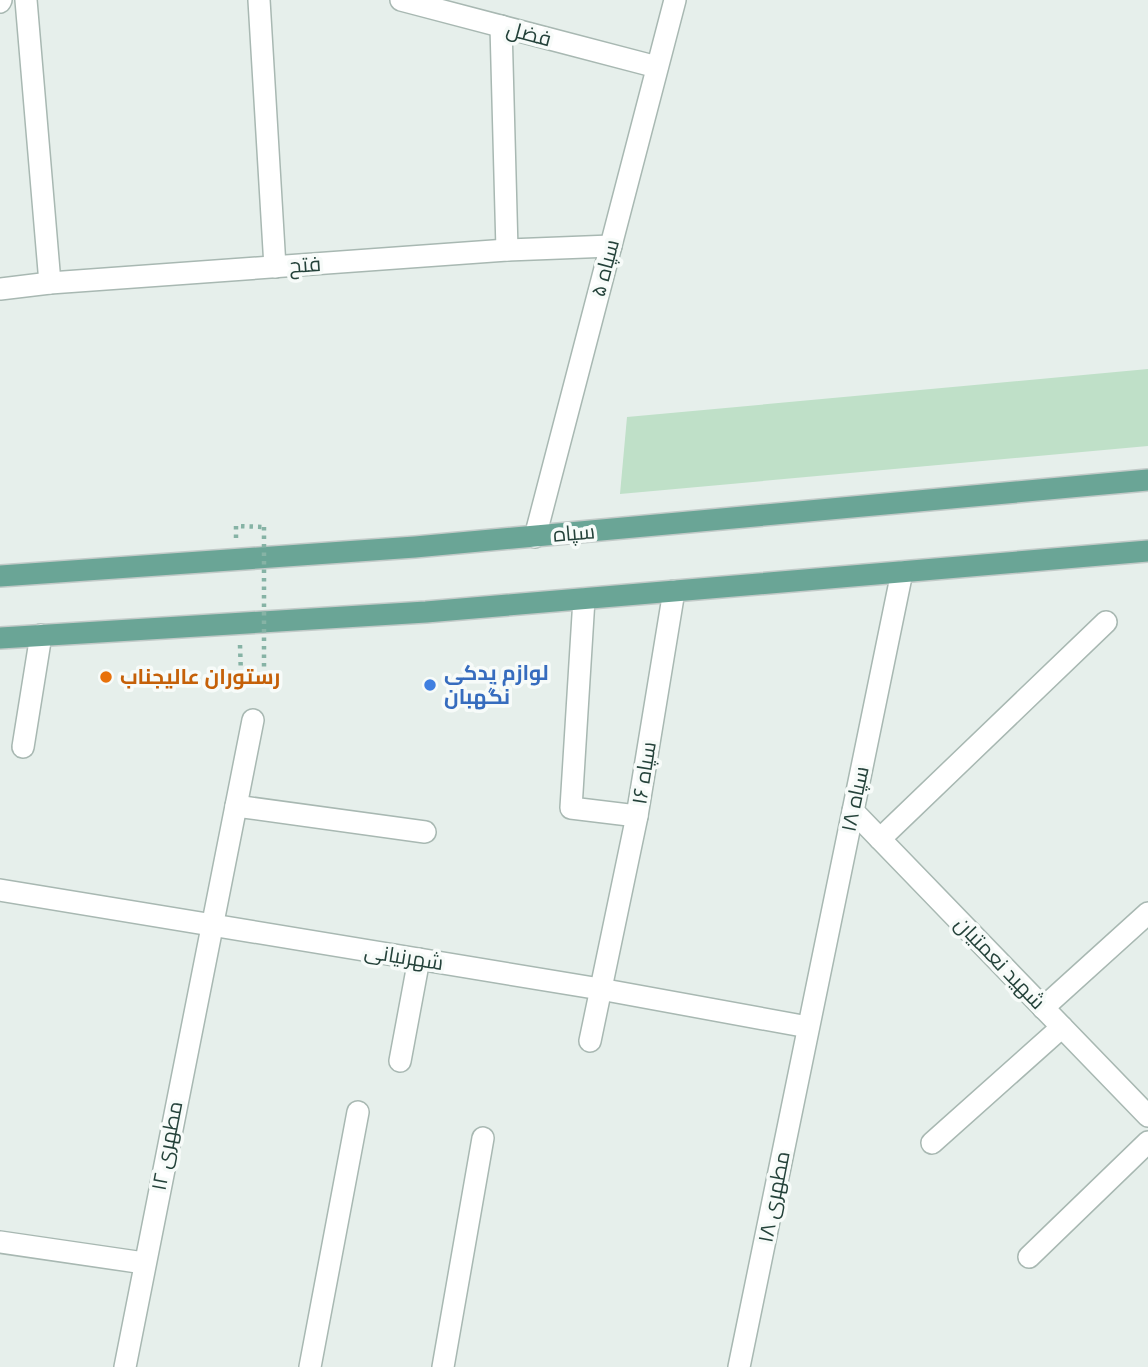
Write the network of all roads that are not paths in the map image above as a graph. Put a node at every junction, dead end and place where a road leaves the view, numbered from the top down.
1 (26, 0) edge
2 (259, 0) edge
3 (401, 0) edge
4 (675, 0) edge
5 (501, 26) junction
6 (657, 67) junction
7 (611, 246) junction
8 (507, 250) junction
9 (275, 267) junction
10 (50, 283) junction
11 (0, 289) edge
12 (1148, 480) edge
13 (536, 537) junction
14 (1148, 551) edge
15 (902, 572) junction
16 (0, 576) edge
17 (674, 591) junction
18 (584, 599) junction
19 (1106, 622) dead end
20 (41, 635) junction
21 (0, 638) edge
22 (253, 720) dead end
23 (23, 747) dead end
24 (236, 806) junction
25 (853, 811) junction
26 (637, 816) junction
27 (425, 832) dead end
28 (880, 839) junction
29 (0, 892) edge
30 (1148, 913) edge
31 (211, 925) junction
32 (419, 959) junction
33 (600, 989) junction
34 (1043, 1008) junction
35 (808, 1027) junction
36 (1062, 1027) junction
37 (590, 1041) dead end
38 (400, 1061) dead end
39 (358, 1112) dead end
40 (1148, 1116) edge
41 (483, 1138) dead end
42 (1148, 1142) edge
43 (932, 1143) dead end
44 (0, 1242) edge
45 (1029, 1257) dead end
46 (144, 1263) junction
47 (125, 1367) edge
48 (310, 1367) edge
49 (443, 1367) edge
50 (739, 1367) edge

1 - 10 street
2 - 9 street
3 - 5 street, فضل
4 - 6 street, سپاه ۵
5 - 6 street, فضل
5 - 8 street
6 - 7 street, سپاه ۵
7 - 8 street, فتح
7 - 13 street, سپاه ۵
8 - 9 street, فتح
9 - 10 street, فتح
10 - 11 street, فتح
12 - 13 main road, سپاه
13 - 16 main road, سپاه
14 - 15 main road
15 - 17 main road
15 - 25 street, سپاه ۱۸
17 - 18 main road
17 - 26 street, سپاه ۱۶
18 - 20 main road
18 - 26 street
19 - 28 street
20 - 21 main road
20 - 23 street
22 - 24 street, مطهری ۱۲
24 - 27 street
24 - 31 street, مطهری ۱۲
25 - 28 street, شهید نعمتیان
25 - 35 street, سپاه ۱۸
26 - 33 street, سپاه ۱۶
28 - 34 street, شهید نعمتیان
29 - 31 street, شهرنیانی
30 - 34 street
31 - 32 street, شهرنیانی
31 - 46 street, مطهری ۱۲
32 - 33 street, شهرنیانی
32 - 38 street
33 - 35 street, شهرنیانی
33 - 37 street, سپاه ۱۶
34 - 36 street, شهید نعمتیان
35 - 50 street, مطهری ۱۸
36 - 40 street, شهید نعمتیان
36 - 43 street
39 - 48 street
41 - 49 street
42 - 45 street
44 - 46 street
46 - 47 street, مطهری ۱۲

